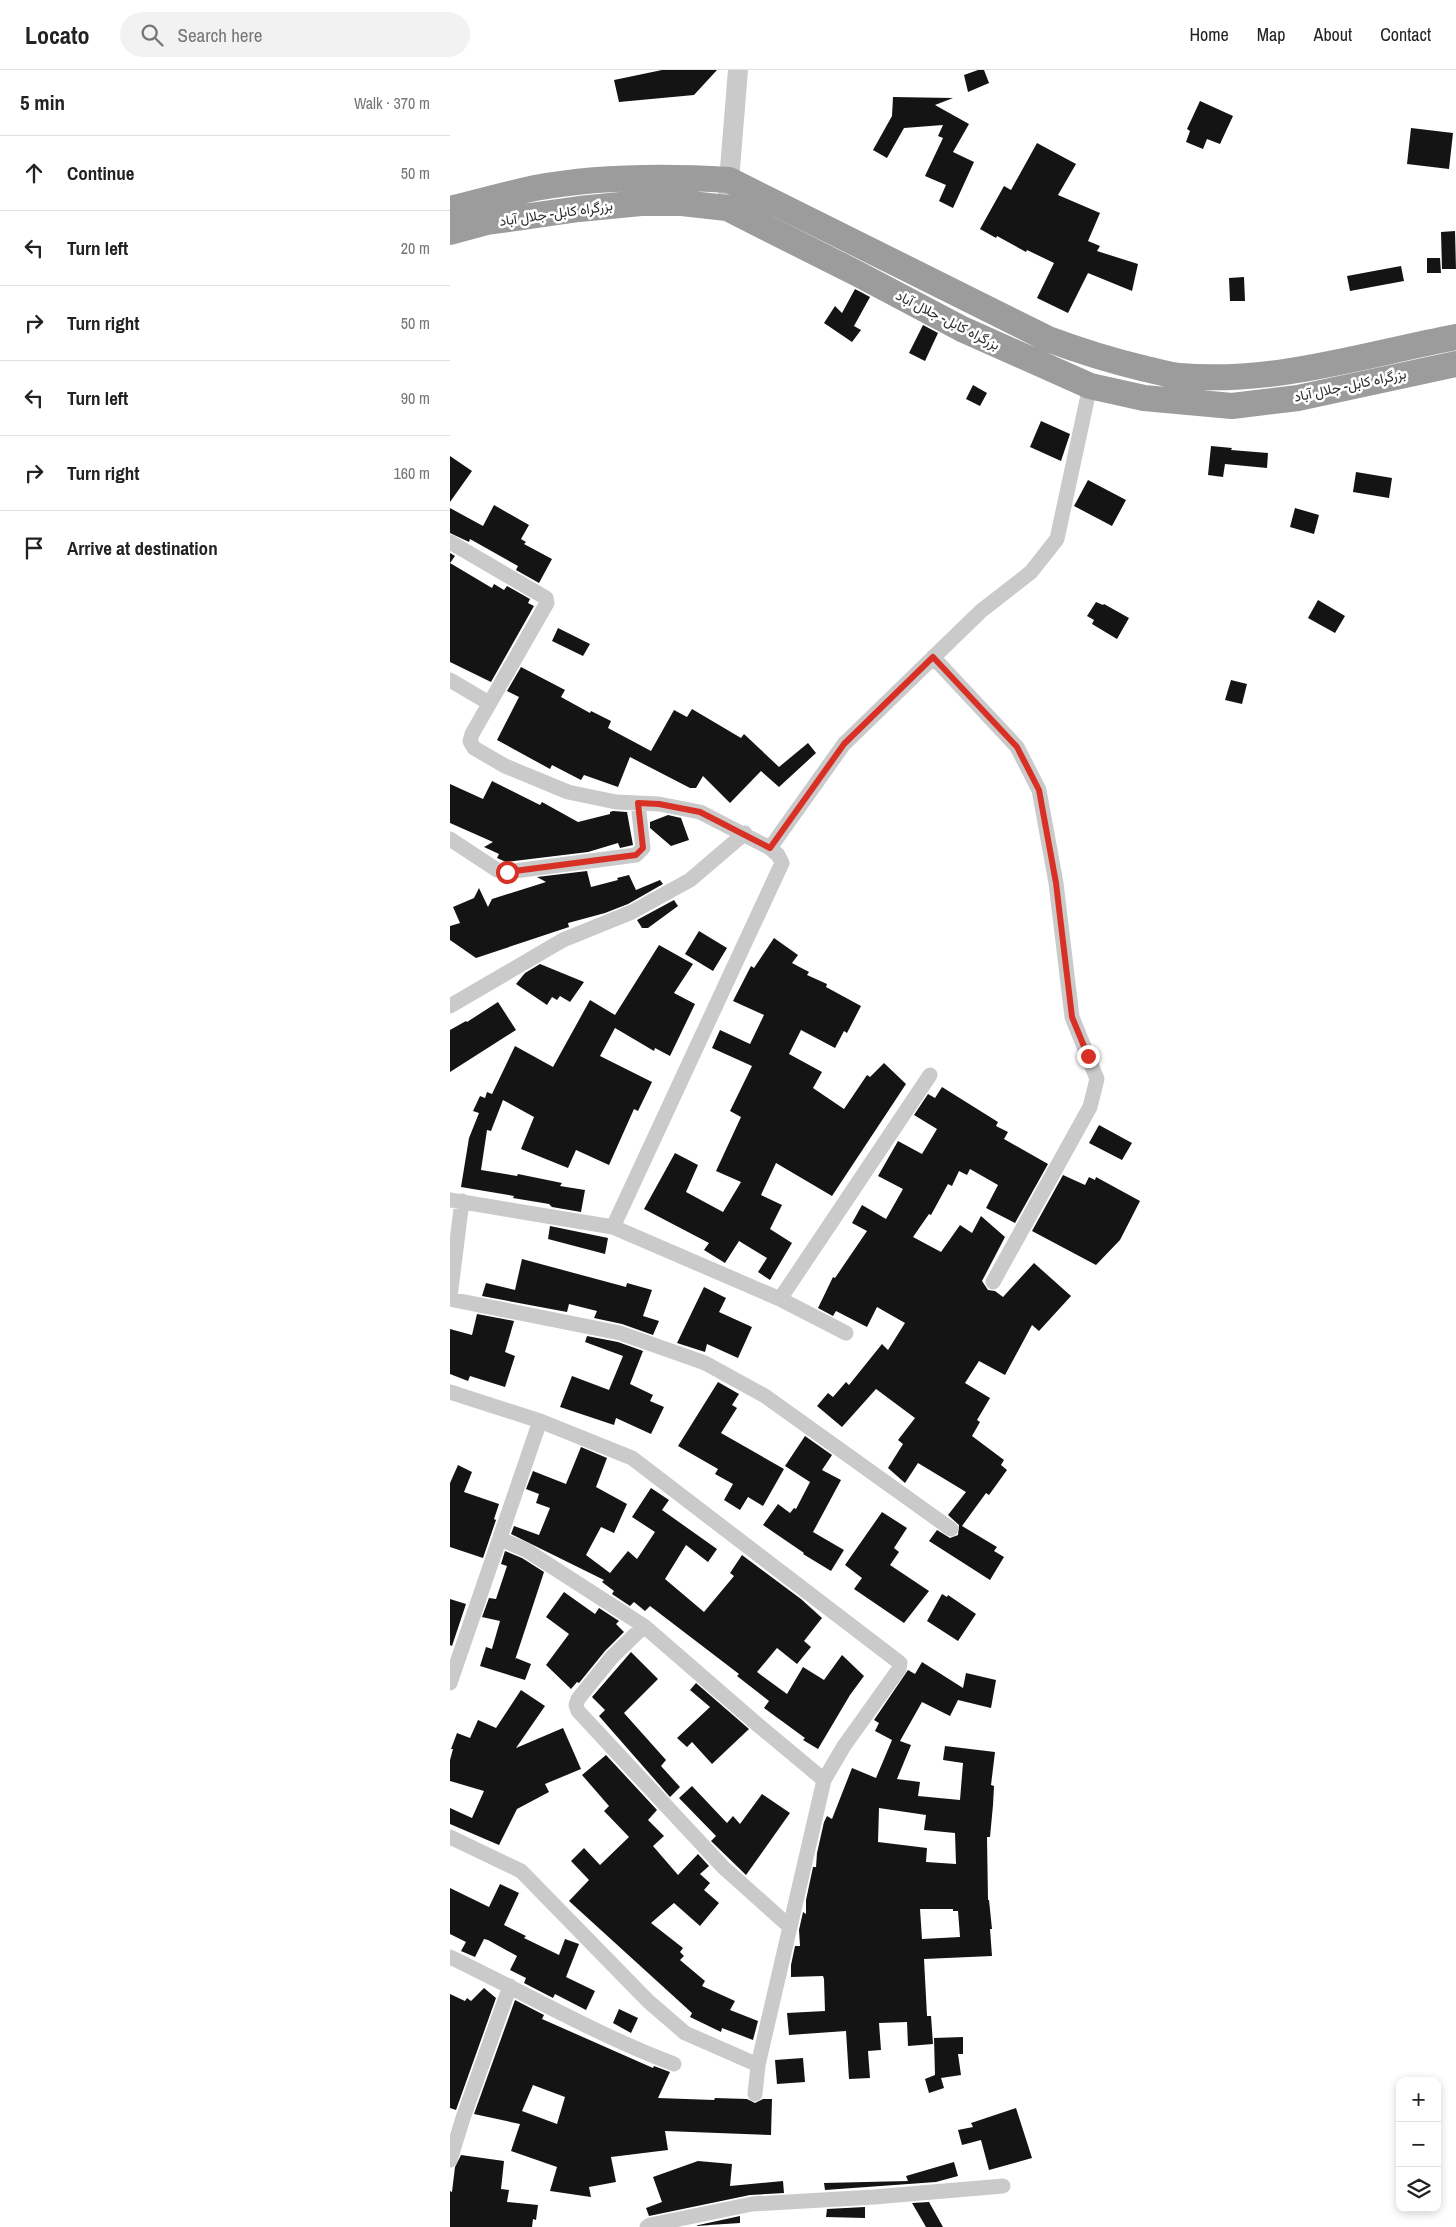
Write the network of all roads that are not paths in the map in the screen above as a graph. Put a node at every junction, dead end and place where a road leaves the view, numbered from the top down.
1 (738, 70) edge
2 (729, 180) junction
3 (727, 208) junction
4 (450, 209) edge
5 (450, 232) edge
6 (1456, 337) edge
7 (1456, 364) edge
8 (1090, 386) junction
9 (450, 542) edge
10 (933, 657) junction
11 (450, 680) edge
12 (490, 703) junction
13 (638, 803) junction
14 (745, 834) junction
15 (450, 839) edge
16 (770, 848) junction
17 (450, 1006) edge
18 (930, 1075) dead end
19 (456, 1201) edge
20 (612, 1228) junction
21 (993, 1282) dead end
22 (450, 1298) edge
23 (780, 1299) junction
24 (846, 1333) dead end
25 (450, 1392) edge
26 (540, 1421) junction
27 (951, 1529) dead end
28 (500, 1539) junction
29 (644, 1626) junction
30 (450, 1683) edge
31 (824, 1780) junction
32 (450, 1837) edge
33 (790, 1927) junction
34 (450, 1958) edge
35 (510, 1986) junction
36 (674, 2064) dead end
37 (758, 2065) junction
38 (755, 2094) dead end
39 (450, 2160) edge
40 (1003, 2186) dead end
41 (647, 2227) edge

1 - 2 street
2 - 3 street
2 - 4 highway, بزرگراه کابل- جلال آباد
2 - 6 highway, بزرگراه کابل- جلال آباد
3 - 5 highway, بزرگراه کابل- جلال آباد
3 - 8 highway, بزرگراه کابل- جلال آباد
7 - 8 highway, بزرگراه کابل- جلال آباد
8 - 10 street
9 - 12 street
10 - 16 street
10 - 21 street
11 - 12 street
12 - 13 street
13 - 14 street
13 - 15 street
14 - 16 street
14 - 17 street
16 - 20 street
18 - 23 street
19 - 20 street
19 - 22 street
20 - 23 street
22 - 27 street
23 - 24 street
25 - 26 street
26 - 28 street
26 - 31 street
28 - 29 street
28 - 30 street
29 - 31 street
29 - 33 street
31 - 33 street
32 - 37 street
33 - 37 street
34 - 35 street
35 - 36 street
35 - 39 street
37 - 38 street
40 - 41 street

